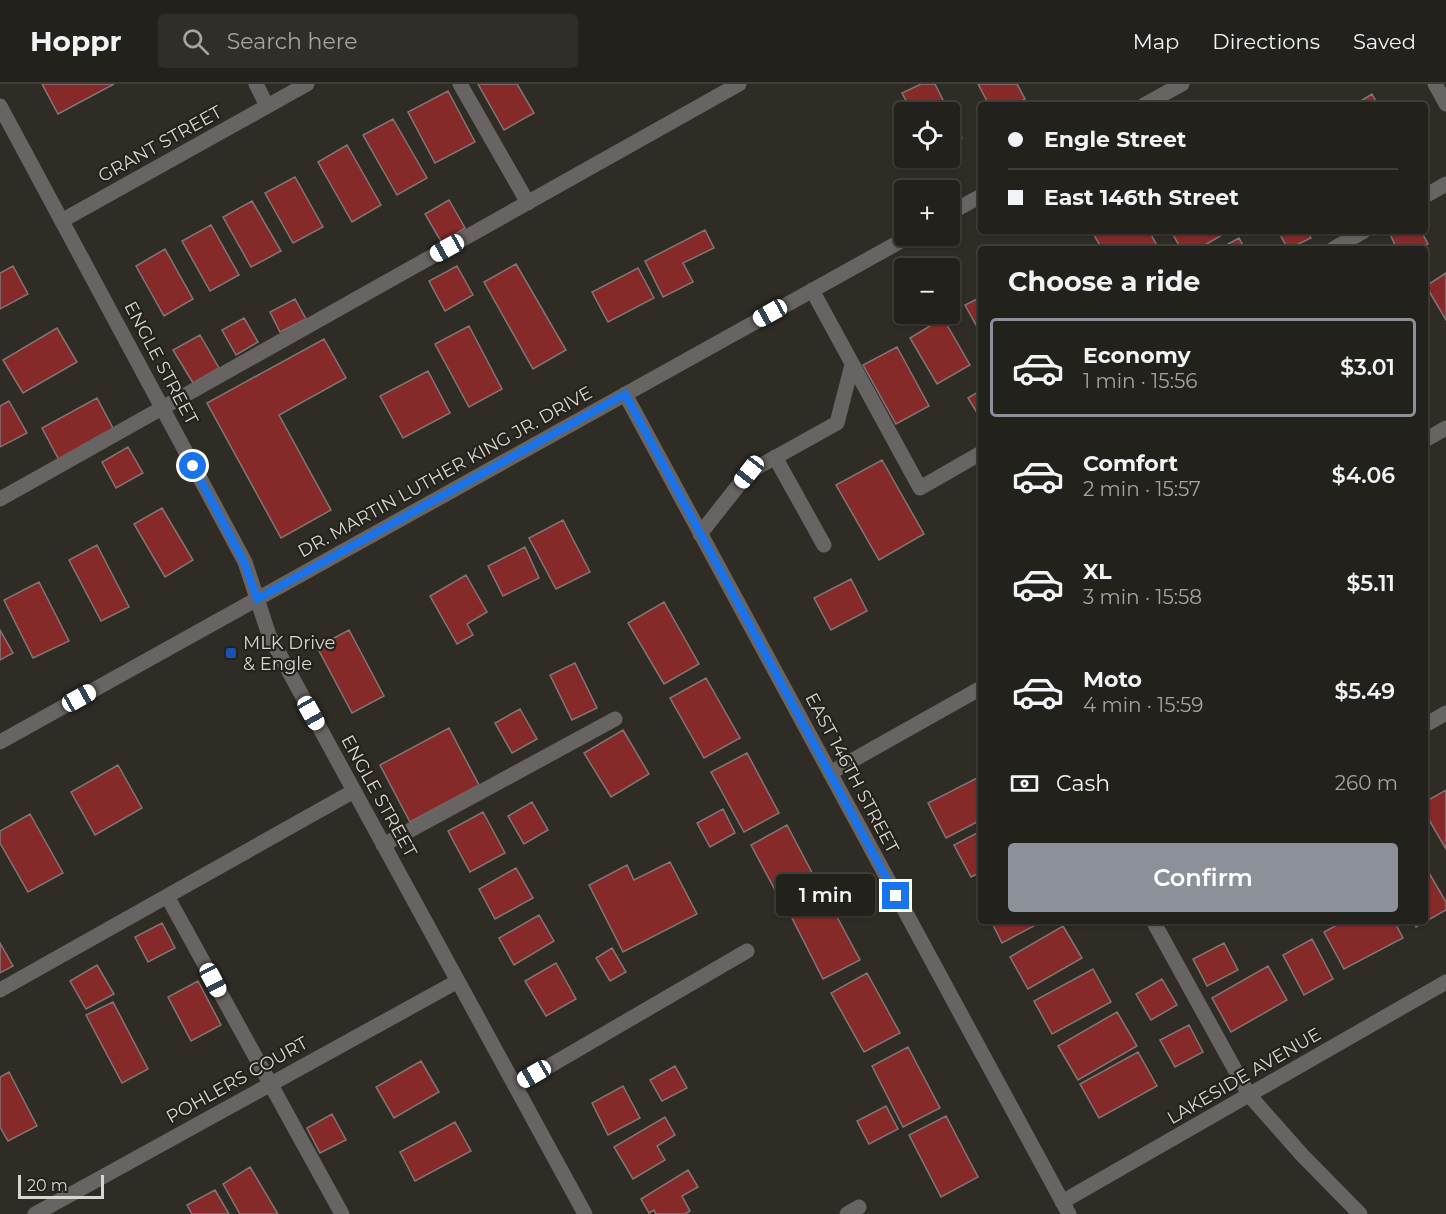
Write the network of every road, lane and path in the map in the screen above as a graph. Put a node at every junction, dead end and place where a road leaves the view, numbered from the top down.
1 (256, 84) edge
2 (307, 84) edge
3 (460, 84) edge
4 (740, 84) edge
5 (1182, 84) edge
6 (1435, 84) edge
7 (1149, 102) edge
8 (1446, 104) edge
9 (0, 106) edge
10 (267, 106) junction
11 (1446, 184) edge
12 (1428, 194) edge
13 (978, 198) edge
14 (528, 203) junction
15 (960, 208) edge
16 (63, 220) junction
17 (1359, 234) edge
18 (894, 245) edge
19 (1338, 246) edge
20 (812, 290) junction
21 (852, 365) junction
22 (625, 394) junction
23 (162, 408) junction
24 (1446, 428) edge
25 (1428, 438) edge
26 (978, 455) edge
27 (775, 457) junction
28 (0, 499) edge
29 (700, 534) junction
30 (824, 545) dead end
31 (257, 599) junction
32 (978, 690) edge
33 (1446, 713) edge
34 (615, 719) dead end
35 (1428, 723) edge
36 (0, 742) edge
37 (830, 773) junction
38 (354, 791) junction
39 (383, 845) junction
40 (167, 896) junction
41 (1155, 924) edge
42 (747, 951) dead end
43 (458, 981) junction
44 (1446, 982) edge
45 (0, 990) edge
46 (271, 1084) junction
47 (515, 1086) junction
48 (1249, 1095) junction
49 (1065, 1208) edge
50 (35, 1214) edge
51 (342, 1214) edge
52 (585, 1214) edge
53 (1360, 1214) edge

1 - 10 street
2 - 10 street, GRANT STREET
3 - 14 street
4 - 14 street
5 - 7 street
6 - 8 street
9 - 16 street, ENGLE STREET
10 - 16 street, GRANT STREET
11 - 12 street
13 - 15 street
14 - 23 street
16 - 23 street, ENGLE STREET
17 - 19 street
18 - 20 street, DR. MARTIN LUTHER KING JR. DRIVE
20 - 21 street
20 - 22 street, DR. MARTIN LUTHER KING JR. DRIVE
21 - 26 street
21 - 27 street
22 - 29 street, EAST 146TH STREET
22 - 31 street, DR. MARTIN LUTHER KING JR. DRIVE
23 - 28 street
23 - 31 street, ENGLE STREET
24 - 25 street
27 - 29 street
27 - 30 street
29 - 37 street, EAST 146TH STREET
31 - 36 street, DR. MARTIN LUTHER KING JR. DRIVE
31 - 38 street, ENGLE STREET
32 - 37 street
33 - 35 street
34 - 39 street
37 - 49 street, EAST 146TH STREET
38 - 39 street, ENGLE STREET
38 - 40 street
39 - 43 street, ENGLE STREET
40 - 45 street
40 - 46 street
41 - 48 street
42 - 47 street
43 - 46 street, POHLERS COURT
43 - 47 street, ENGLE STREET
44 - 48 street, LAKESIDE AVENUE
46 - 50 street, POHLERS COURT
46 - 51 street
47 - 52 street, ENGLE STREET
48 - 49 street, LAKESIDE AVENUE
48 - 53 street

